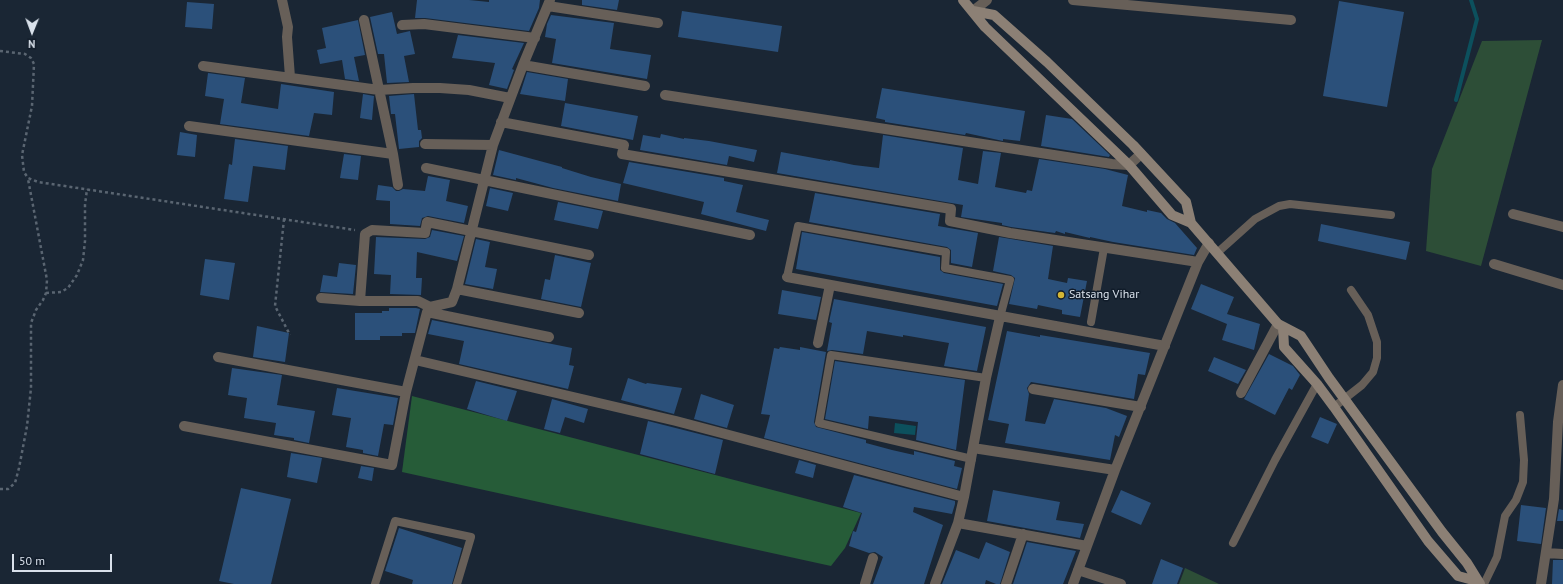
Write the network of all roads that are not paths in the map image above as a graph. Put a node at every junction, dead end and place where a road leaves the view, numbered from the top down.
1 (282, 0) edge
2 (963, 0) edge
3 (987, 0) edge
4 (1074, 0) edge
5 (549, 3) edge
6 (973, 11) junction
7 (364, 20) dead end
8 (1291, 20) dead end
9 (658, 23) dead end
10 (402, 25) dead end
11 (535, 38) junction
12 (522, 65) junction
13 (204, 66) dead end
14 (290, 77) junction
15 (644, 86) dead end
16 (379, 90) junction
17 (665, 95) dead end
18 (510, 98) junction
19 (501, 122) junction
20 (189, 126) dead end
21 (425, 144) dead end
22 (493, 145) junction
23 (393, 154) junction
24 (1141, 154) junction
25 (1129, 165) junction
26 (426, 168) dead end
27 (484, 181) junction
28 (398, 185) dead end
29 (1513, 214) dead end
30 (1391, 215) dead end
31 (1191, 223) junction
32 (1563, 227) edge
33 (472, 231) junction
34 (750, 235) dead end
35 (1209, 243) junction
36 (1104, 248) junction
37 (1218, 253) junction
38 (589, 255) dead end
39 (1198, 262) junction
40 (1494, 264) dead end
41 (787, 278) joint
42 (830, 285) junction
43 (1563, 285) edge
44 (458, 288) junction
45 (1351, 290) dead end
46 (321, 298) dead end
47 (360, 301) junction
48 (428, 309) junction
49 (579, 313) dead end
50 (1000, 317) junction
51 (1091, 322) dead end
52 (1280, 326) junction
53 (549, 337) dead end
54 (818, 344) dead end
55 (1165, 346) junction
56 (218, 357) dead end
57 (415, 360) junction
58 (986, 378) junction
59 (1317, 384) junction
60 (1563, 385) edge
61 (1033, 389) dead end
62 (406, 392) junction
63 (1242, 393) dead end
64 (1344, 400) junction
65 (1141, 407) junction
66 (1334, 407) junction
67 (1520, 415) dead end
68 (184, 426) dead end
69 (973, 448) junction
70 (1560, 448) edge
71 (972, 459) junction
72 (1115, 470) junction
73 (964, 497) junction
74 (1559, 500) edge
75 (958, 523) junction
76 (1023, 534) junction
77 (1233, 543) dead end
78 (1087, 546) junction
79 (1546, 553) junction
80 (1563, 554) edge
81 (873, 558) dead end
82 (1078, 570) junction
83 (1117, 583) edge
84 (1481, 583) edge
85 (375, 584) edge
86 (457, 584) edge
87 (865, 584) edge
88 (935, 584) edge
89 (1006, 584) edge
90 (1073, 584) edge
91 (1541, 584) edge

1 - 14 street
2 - 6 main road
3 - 6 street
4 - 8 street
5 - 9 street
5 - 11 street
6 - 24 main road
6 - 25 main road
7 - 16 street
10 - 11 street
11 - 12 street
12 - 15 street
12 - 18 street
13 - 14 street
14 - 16 street
16 - 18 street
16 - 23 street
17 - 25 street
18 - 19 street
19 - 22 street
19 - 36 street
20 - 23 street
21 - 22 street
22 - 27 street
23 - 28 street
24 - 25 street
24 - 31 main road
25 - 31 main road
26 - 27 street
27 - 33 street
27 - 34 street
29 - 32 street
30 - 37 lane
31 - 35 main road
33 - 38 street
33 - 44 street
33 - 47 street
35 - 37 main road
35 - 39 street
36 - 39 street
36 - 51 lane
37 - 52 main road
39 - 55 street
40 - 43 street
41 - 42 street
41 - 50 lane
42 - 50 street
42 - 54 street
44 - 48 street
44 - 49 street
45 - 64 lane
46 - 47 street
47 - 48 street
48 - 53 street
48 - 57 street
50 - 55 street
50 - 58 street
52 - 59 main road
52 - 63 street
52 - 64 main road
55 - 65 street
56 - 62 street
57 - 62 street
57 - 73 street
58 - 69 street
58 - 71 lane
59 - 66 main road
59 - 77 lane
60 - 70 street
61 - 65 street
62 - 68 street
64 - 66 lane
64 - 84 main road
65 - 72 street
66 - 84 main road
67 - 84 lane
69 - 71 street
69 - 72 street
70 - 74 street
71 - 73 street
72 - 78 street
73 - 75 street
74 - 79 street
75 - 76 street
75 - 88 street
76 - 78 street
76 - 89 street
78 - 82 street
79 - 80 street
79 - 91 street
81 - 87 street
82 - 83 street
82 - 90 street
85 - 86 lane

